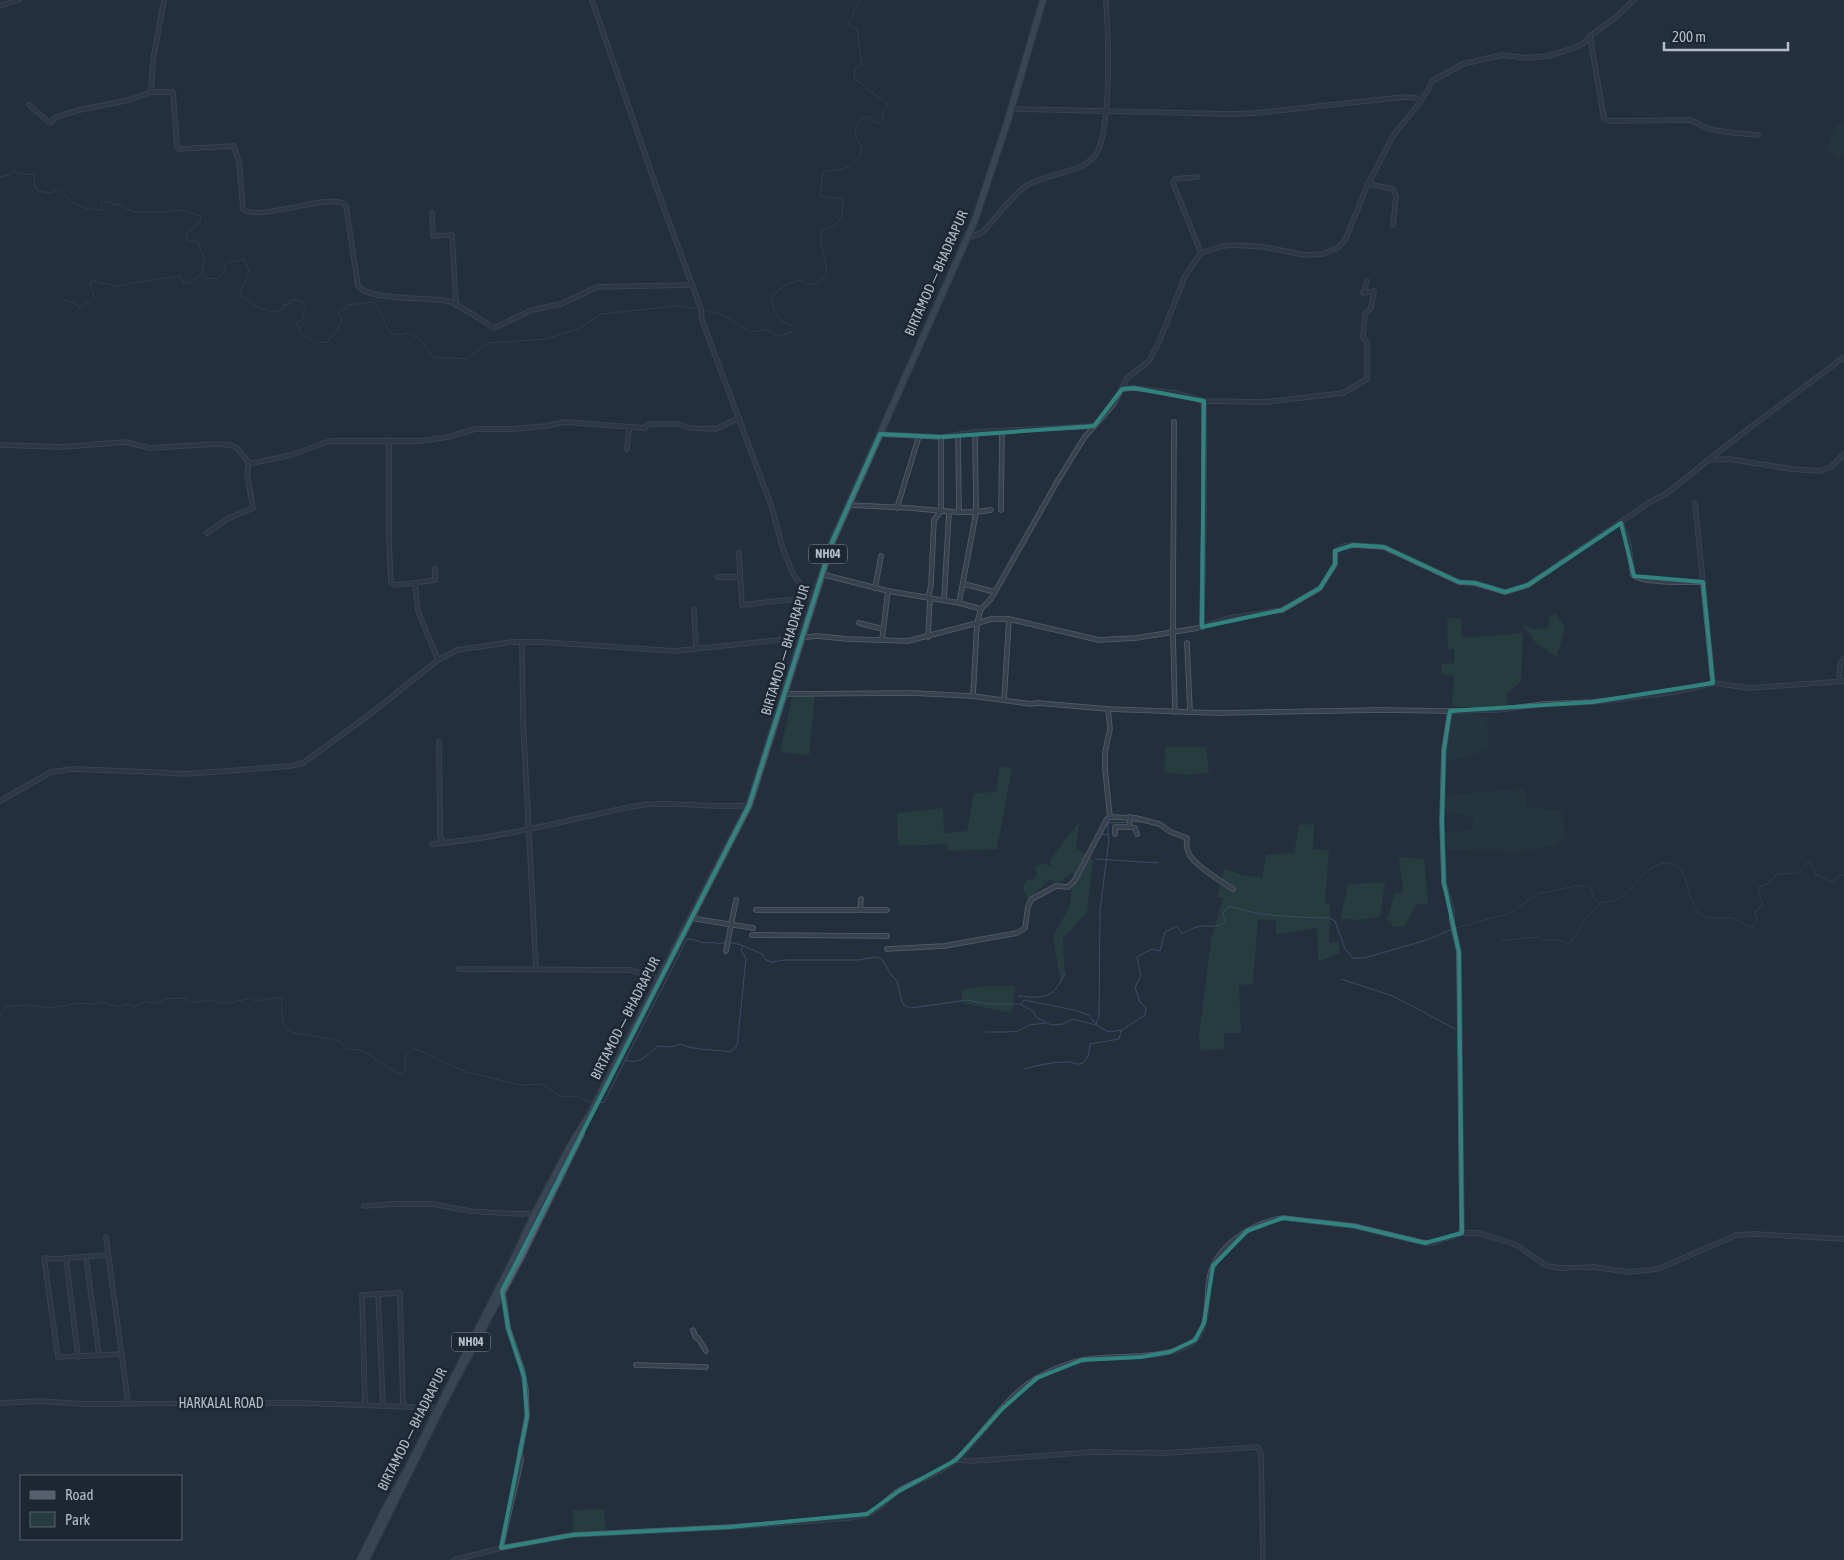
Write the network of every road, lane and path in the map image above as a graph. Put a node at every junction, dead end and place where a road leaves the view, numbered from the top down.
1 (19, 0) edge
2 (164, 0) edge
3 (592, 0) edge
4 (1043, 0) edge
5 (1106, 0) edge
6 (1634, 0) edge
7 (0, 6) edge
8 (1590, 36) junction
9 (151, 92) junction
10 (1421, 101) junction
11 (29, 105) dead end
12 (1011, 109) junction
13 (1107, 110) junction
14 (1758, 135) dead end
15 (1197, 177) dead end
16 (1368, 184) junction
17 (432, 213) dead end
18 (1393, 225) dead end
19 (966, 238) junction
20 (1202, 253) junction
21 (1367, 281) dead end
22 (691, 285) junction
23 (456, 305) junction
24 (1844, 357) edge
25 (1122, 389) junction
26 (1204, 400) junction
27 (739, 418) junction
28 (1174, 422) dead end
29 (1094, 426) junction
30 (629, 427) junction
31 (1002, 430) junction
32 (975, 432) junction
33 (880, 434) junction
34 (958, 435) junction
35 (919, 436) junction
36 (941, 437) junction
37 (389, 440) junction
38 (0, 445) edge
39 (628, 449) dead end
40 (1844, 454) edge
41 (1708, 460) junction
42 (249, 464) junction
43 (1695, 503) dead end
44 (848, 505) junction
45 (897, 508) junction
46 (991, 510) dead end
47 (1001, 510) dead end
48 (941, 511) junction
49 (949, 512) junction
50 (959, 512) junction
51 (976, 512) junction
52 (1621, 523) junction
53 (207, 533) dead end
54 (739, 553) dead end
55 (881, 556) dead end
56 (435, 569) dead end
57 (821, 574) junction
58 (717, 577) dead end
59 (740, 577) junction
60 (1703, 582) junction
61 (415, 583) junction
62 (964, 584) junction
63 (874, 588) junction
64 (888, 591) junction
65 (995, 592) junction
66 (815, 597) junction
67 (929, 598) junction
68 (944, 600) junction
69 (959, 603) junction
70 (981, 609) junction
71 (694, 610) dead end
72 (1009, 619) junction
73 (859, 623) dead end
74 (977, 623) junction
75 (1202, 626) junction
76 (884, 629) junction
77 (1173, 632) junction
78 (802, 637) junction
79 (928, 637) junction
80 (882, 640) junction
81 (522, 642) junction
82 (1186, 643) dead end
83 (696, 649) junction
84 (1844, 659) edge
85 (438, 660) junction
86 (1842, 681) edge
87 (1713, 684) junction
88 (785, 694) junction
89 (973, 696) junction
90 (1004, 700) junction
91 (1108, 709) junction
92 (1450, 711) junction
93 (1175, 712) junction
94 (1190, 712) junction
95 (439, 742) dead end
96 (0, 801) edge
97 (749, 805) junction
98 (1110, 818) junction
99 (1130, 818) junction
100 (1129, 827) junction
101 (530, 829) junction
102 (1115, 834) dead end
103 (1136, 834) dead end
104 (444, 843) junction
105 (432, 844) dead end
106 (1233, 889) dead end
107 (861, 899) dead end
108 (736, 900) dead end
109 (756, 910) dead end
110 (860, 910) junction
111 (887, 910) dead end
112 (690, 918) junction
113 (732, 924) junction
114 (753, 928) dead end
115 (752, 935) dead end
116 (887, 936) dead end
117 (887, 949) dead end
118 (726, 951) dead end
119 (459, 969) dead end
120 (536, 970) junction
121 (658, 979) junction
122 (584, 1125) junction
123 (364, 1206) dead end
124 (535, 1213) junction
125 (1462, 1232) junction
126 (106, 1237) dead end
127 (1844, 1239) edge
128 (108, 1255) junction
129 (86, 1257) junction
130 (66, 1258) junction
131 (500, 1289) junction
132 (378, 1294) junction
133 (693, 1330) dead end
134 (706, 1351) dead end
135 (122, 1354) junction
136 (99, 1355) junction
137 (78, 1357) junction
138 (636, 1365) dead end
139 (706, 1367) dead end
140 (0, 1403) edge
141 (128, 1403) junction
142 (365, 1404) junction
143 (383, 1405) junction
144 (403, 1406) junction
145 (440, 1408) junction
146 (956, 1460) junction
147 (408, 1471) junction
148 (501, 1548) junction
149 (360, 1560) edge
150 (366, 1560) edge
151 (454, 1560) edge
152 (1262, 1560) edge

1 - 7 street
2 - 9 street
3 - 22 street
4 - 12 main road, BIRTAMOD — BHADRAPUR / NH04
5 - 13 street
6 - 8 street
8 - 10 street
8 - 14 street
9 - 11 street
9 - 23 street
10 - 13 street
10 - 16 street
12 - 13 street
12 - 19 main road, BIRTAMOD — BHADRAPUR / NH04
13 - 19 street
15 - 20 street
16 - 18 street
16 - 20 street
17 - 23 street
19 - 33 main road, BIRTAMOD — BHADRAPUR / NH04
20 - 25 street
21 - 26 street
22 - 23 street
22 - 27 street
24 - 41 street
25 - 26 street
25 - 29 street
26 - 75 street
27 - 30 street
27 - 66 street
28 - 77 street
29 - 31 street
29 - 65 street
30 - 37 street
30 - 39 street
31 - 32 street
31 - 47 street
32 - 34 street
32 - 51 street
33 - 35 street
33 - 44 main road, BIRTAMOD — BHADRAPUR / NH04
34 - 36 street
34 - 50 street
35 - 36 street
35 - 45 street
36 - 48 street
37 - 42 street
37 - 61 street
38 - 42 street
40 - 41 street
41 - 52 street
42 - 53 street
43 - 60 street
44 - 45 street
44 - 57 main road, BIRTAMOD — BHADRAPUR / NH04
45 - 48 street
46 - 51 street
48 - 49 street
48 - 67 street
49 - 50 street
49 - 68 street
50 - 51 street
51 - 62 street
52 - 60 street
52 - 75 street
54 - 59 street
55 - 63 street
56 - 61 street
57 - 63 street
57 - 66 main road, BIRTAMOD — BHADRAPUR / NH04
58 - 59 street
59 - 66 street
60 - 87 street
61 - 85 street
62 - 65 street
62 - 69 street
63 - 64 street
64 - 67 street
64 - 76 street
65 - 70 street
66 - 78 main road, BIRTAMOD — BHADRAPUR / NH04
67 - 68 street
67 - 79 street
68 - 69 street
69 - 70 street
70 - 74 street
71 - 83 street
72 - 74 street
72 - 77 street
72 - 90 street
73 - 76 street
74 - 79 street
74 - 89 street
75 - 77 street
76 - 80 street
77 - 93 street
78 - 80 street
78 - 83 street
78 - 88 main road, BIRTAMOD — BHADRAPUR / NH04
79 - 80 street
81 - 83 street
81 - 85 street
81 - 101 street
82 - 94 street
84 - 86 street
85 - 96 street
86 - 87 street
87 - 92 street
88 - 89 street
88 - 97 main road, BIRTAMOD — BHADRAPUR / NH04
89 - 90 street
90 - 91 street
91 - 93 street
91 - 98 street
92 - 94 street
92 - 125 street
93 - 94 street
95 - 104 street
97 - 101 street
97 - 112 main road, BIRTAMOD — BHADRAPUR / NH04
98 - 99 street
98 - 117 street
99 - 100 street
99 - 106 street
100 - 102 street
100 - 103 street
101 - 104 street
101 - 120 street
104 - 105 street
107 - 110 street
108 - 113 street
109 - 110 street
110 - 111 street
112 - 113 street
112 - 121 main road, BIRTAMOD — BHADRAPUR / NH04
113 - 114 street
113 - 118 street
115 - 116 street
119 - 120 street
120 - 121 street
121 - 122 main road, BIRTAMOD — BHADRAPUR / NH04
122 - 124 main road, BIRTAMOD — BHADRAPUR / NH04
122 - 131 main road, BIRTAMOD — BHADRAPUR / NH04
123 - 124 street
124 - 131 main road, BIRTAMOD — BHADRAPUR / NH04
125 - 127 street
125 - 146 street
126 - 128 street
128 - 129 street
128 - 135 street
129 - 130 street
129 - 136 street
130 - 137 street
130 - 137 street
131 - 145 main road, BIRTAMOD — BHADRAPUR / NH04
131 - 148 street
132 - 142 street
132 - 143 street
132 - 144 street
133 - 134 street
135 - 136 street
135 - 141 street
136 - 137 street
138 - 139 street
140 - 141 street, HARKALAL ROAD
141 - 142 street, HARKALAL ROAD
142 - 143 street, HARKALAL ROAD
143 - 144 street, HARKALAL ROAD
144 - 145 street, HARKALAL ROAD
145 - 147 main road, BIRTAMOD — BHADRAPUR / NH04
146 - 148 street
146 - 152 street
147 - 149 main road, BIRTAMOD — BHADRAPUR / NH04
147 - 150 main road, BIRTAMOD — BHADRAPUR / NH04
148 - 151 street

